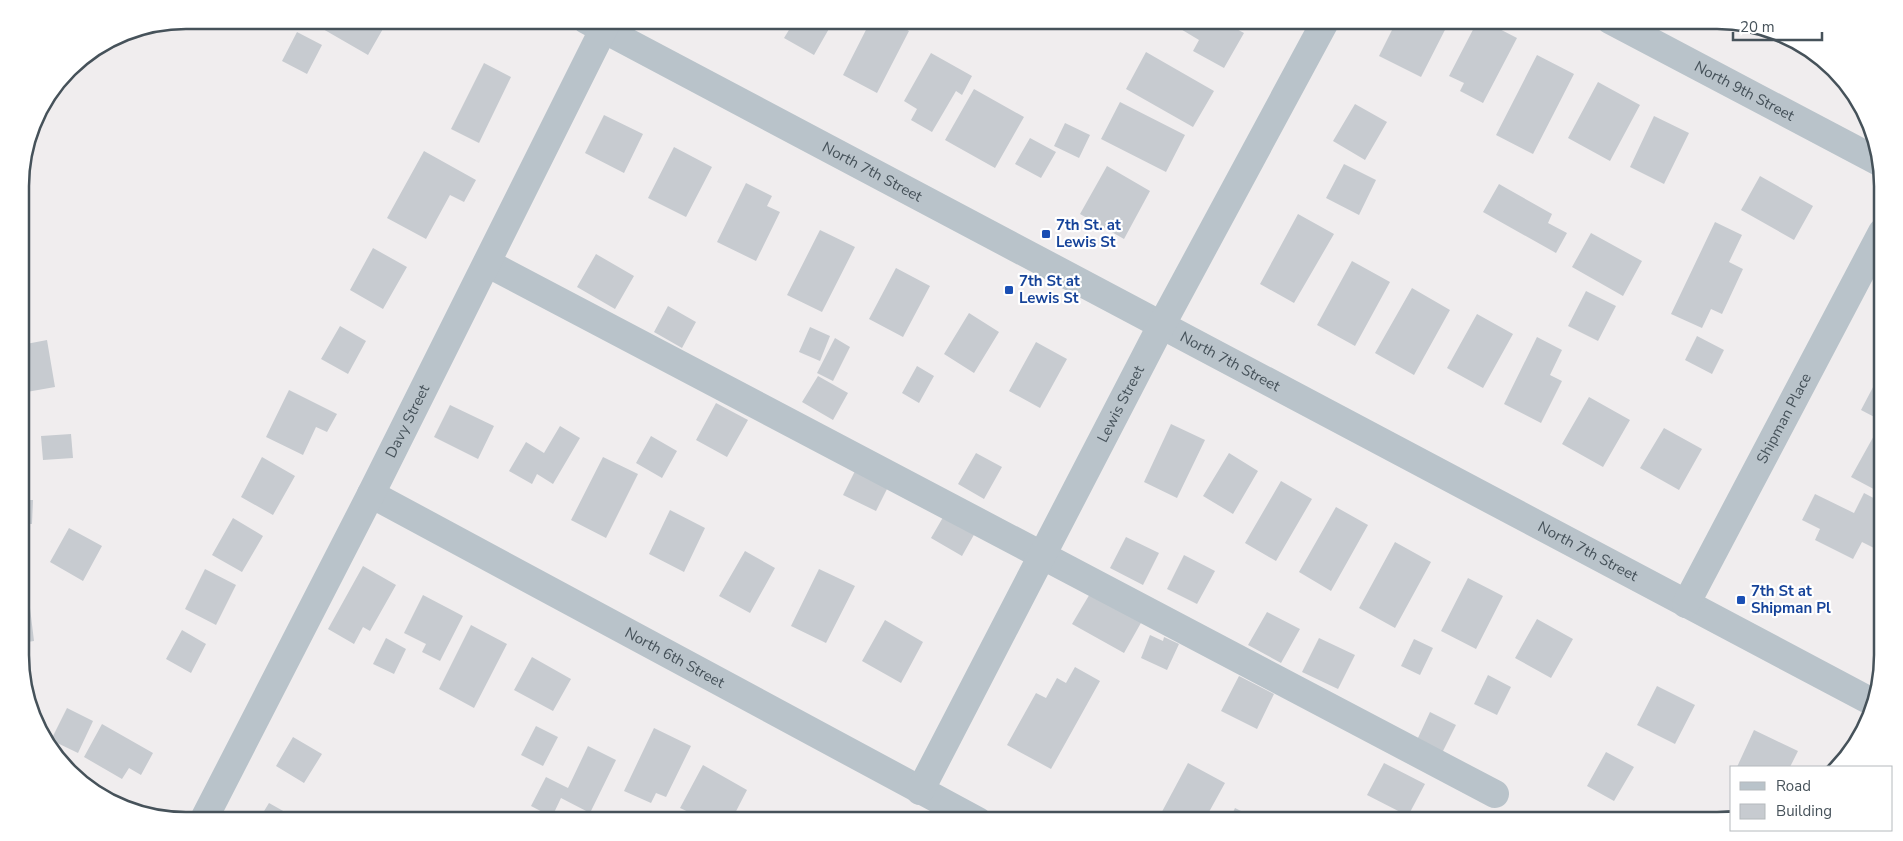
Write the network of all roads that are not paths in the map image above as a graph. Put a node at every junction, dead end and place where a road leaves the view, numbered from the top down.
1 (597, 29) edge
2 (611, 29) edge
3 (1321, 29) edge
4 (1627, 29) edge
5 (1872, 158) edge
6 (1874, 247) edge
7 (487, 263) junction
8 (1161, 326) junction
9 (371, 494) junction
10 (1043, 554) junction
11 (1686, 604) junction
12 (1868, 700) edge
13 (920, 790) junction
14 (1495, 794) dead end
15 (208, 812) edge
16 (961, 812) edge

1 - 7 street, Davy Street
2 - 8 street, North 7th Street
3 - 8 street, Lewis Street
4 - 5 street, North 9th Street
6 - 11 street, Shipman Place
7 - 9 street, Davy Street
7 - 10 street
8 - 10 street, Lewis Street
8 - 11 street, North 7th Street
9 - 13 street, North 6th Street
9 - 15 street, Davy Street
10 - 13 street, Lewis Street
10 - 14 street
11 - 12 street, North 7th Street
13 - 16 street, North 6th Street

